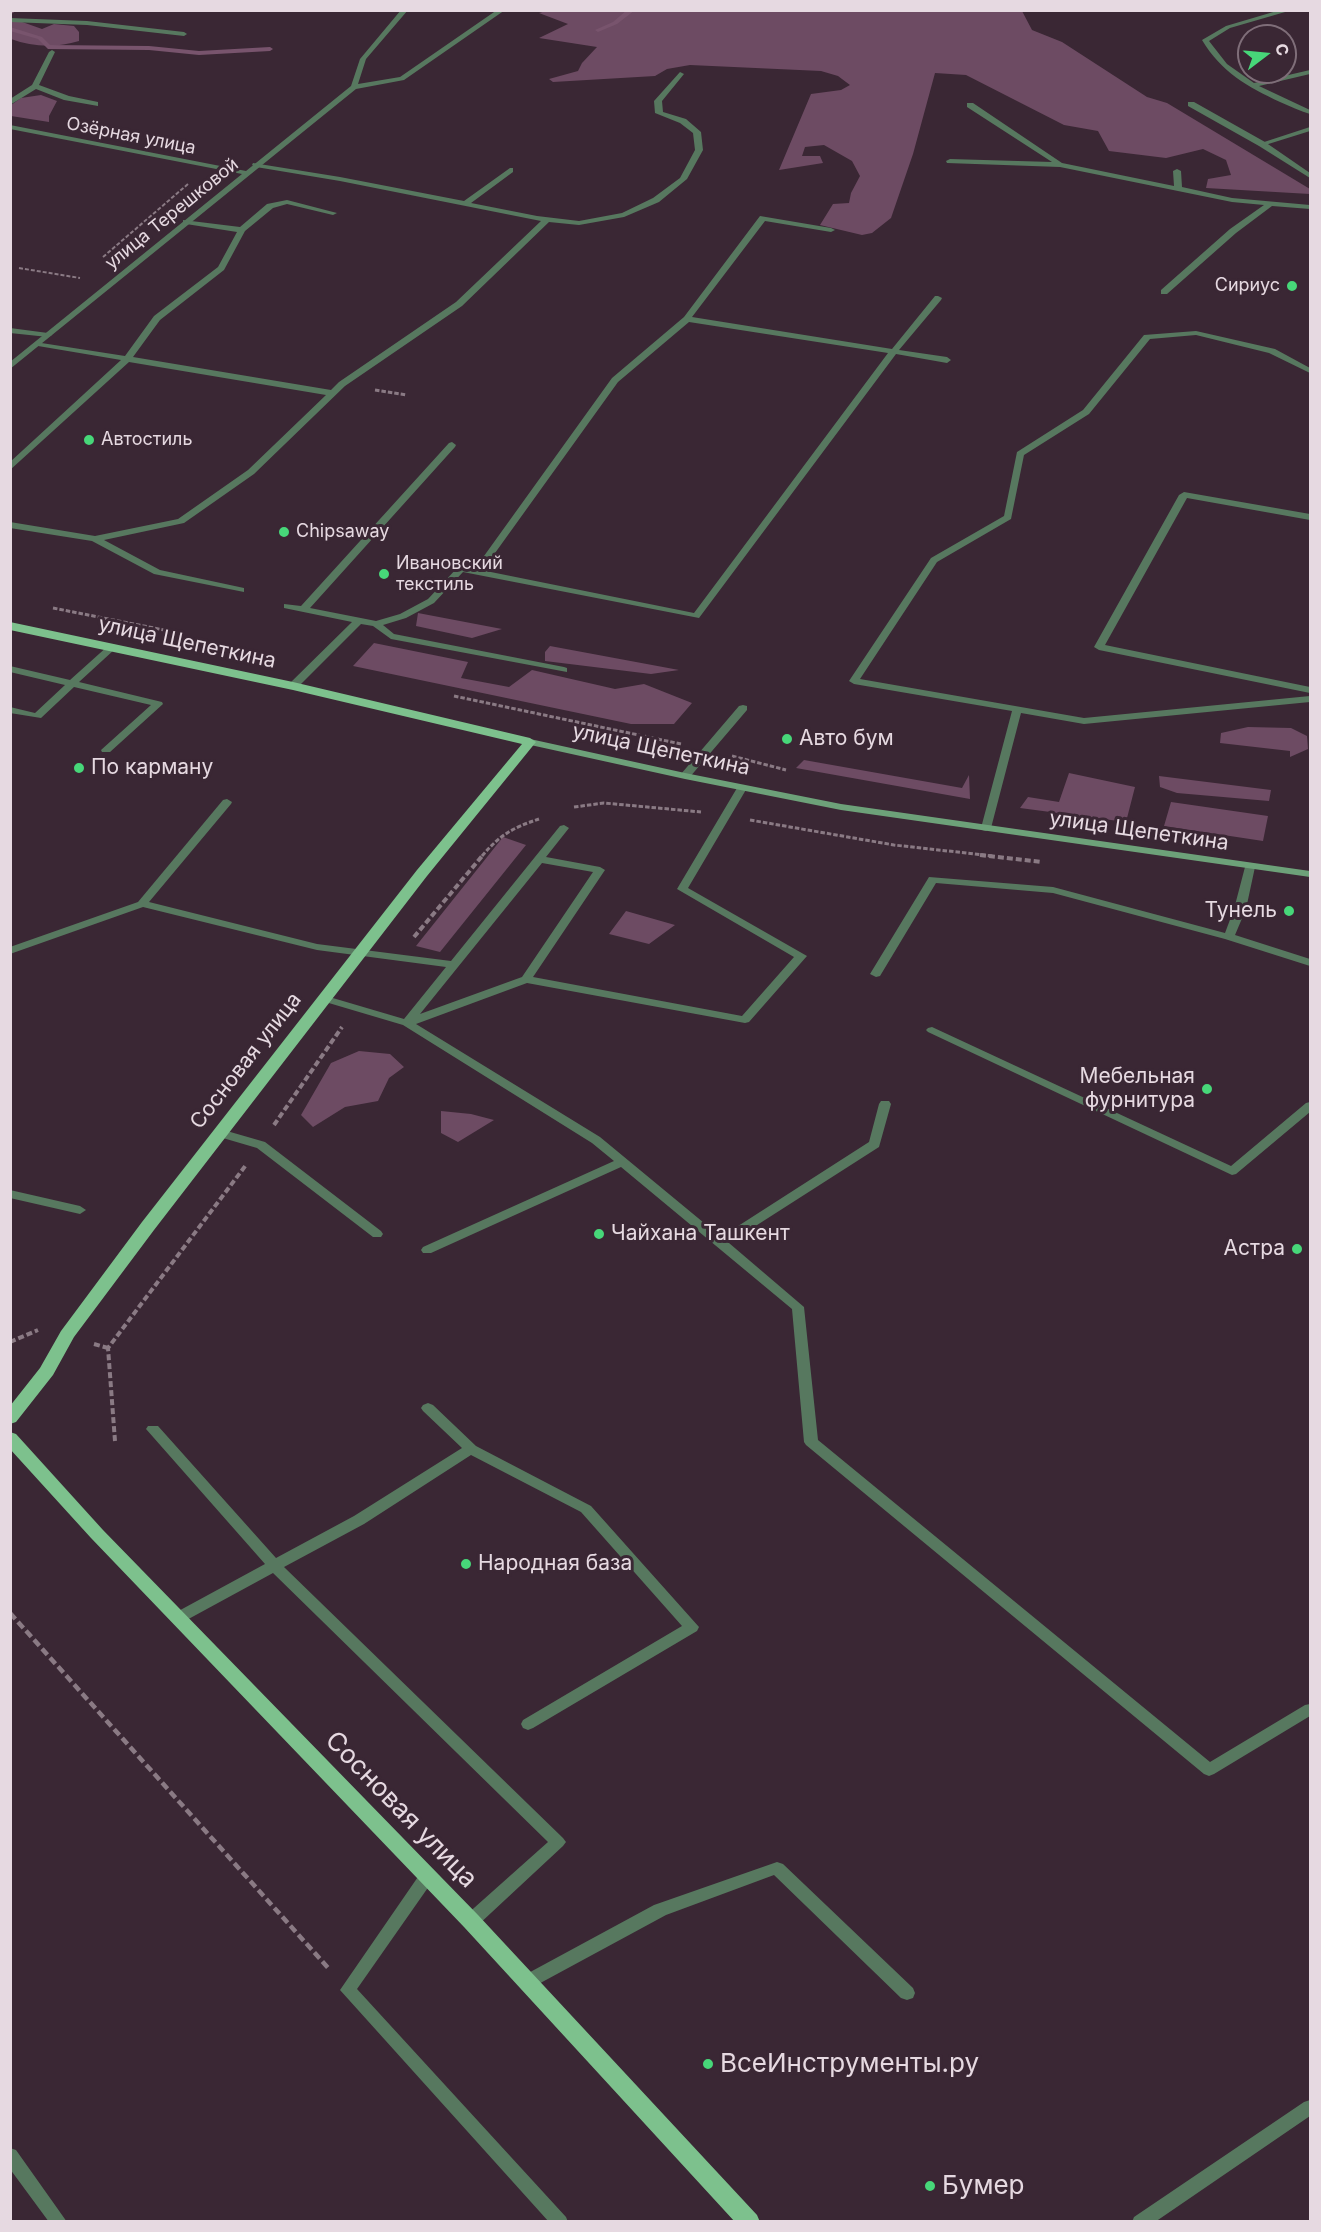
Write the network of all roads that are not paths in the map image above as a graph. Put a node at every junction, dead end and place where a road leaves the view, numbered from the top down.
1 (405, 10) edge
2 (502, 10) edge
3 (1289, 10) edge
4 (11, 20) edge
5 (184, 34) dead end
6 (52, 52) dead end
7 (1311, 72) edge
8 (680, 74) dead end
9 (35, 86) junction
10 (1251, 86) junction
11 (354, 87) junction
12 (10, 103) edge
13 (95, 104) dead end
14 (1191, 104) dead end
15 (970, 105) dead end
16 (1311, 112) edge
17 (10, 127) edge
18 (1311, 129) edge
19 (1262, 144) junction
20 (950, 161) dead end
21 (256, 165) junction
22 (1060, 165) junction
23 (510, 170) dead end
24 (1177, 171) dead end
25 (246, 173) junction
26 (1311, 176) edge
27 (1178, 189) junction
28 (466, 203) junction
29 (1269, 205) junction
30 (1311, 207) edge
31 (333, 213) dead end
32 (547, 219) junction
33 (186, 222) junction
34 (242, 230) junction
35 (831, 230) dead end
36 (1164, 292) dead end
37 (938, 298) dead end
38 (687, 320) junction
39 (10, 330) edge
40 (48, 335) junction
41 (38, 344) junction
42 (895, 350) junction
43 (127, 359) junction
44 (947, 360) dead end
45 (10, 367) edge
46 (1311, 371) edge
47 (331, 393) junction
48 (452, 445) dead end
49 (10, 467) edge
50 (1311, 517) edge
51 (10, 525) edge
52 (95, 539) junction
53 (461, 569) junction
54 (241, 590) dead end
55 (287, 606) dead end
56 (303, 610) junction
57 (359, 621) junction
58 (376, 624) junction
59 (10, 626) edge
60 (112, 647) junction
61 (10, 669) edge
62 (564, 670) dead end
63 (73, 683) junction
64 (293, 686) junction
65 (1311, 690) edge
66 (1311, 699) edge
67 (743, 708) dead end
68 (10, 710) edge
69 (1017, 710) junction
70 (530, 742) junction
71 (106, 750) dead end
72 (685, 776) junction
73 (742, 788) junction
74 (227, 802) dead end
75 (564, 828) dead end
76 (986, 828) junction
77 (539, 859) junction
78 (1250, 867) junction
79 (1311, 874) edge
80 (142, 904) junction
81 (1229, 937) junction
82 (10, 951) edge
83 (359, 953) junction
84 (1311, 963) edge
85 (454, 965) junction
86 (876, 974) dead end
87 (526, 979) junction
88 (326, 999) junction
89 (407, 1023) junction
90 (932, 1030) dead end
91 (885, 1104) dead end
92 (1311, 1106) edge
93 (220, 1133) junction
94 (622, 1162) junction
95 (10, 1194) edge
96 (80, 1210) dead end
97 (377, 1233) dead end
98 (721, 1243) junction
99 (427, 1250) dead end
100 (428, 1408) dead end
101 (10, 1418) edge
102 (153, 1429) dead end
103 (10, 1438) edge
104 (471, 1449) junction
105 (275, 1566) junction
106 (178, 1618) junction
107 (1311, 1709) edge
108 (528, 1724) dead end
109 (428, 1875) junction
110 (471, 1921) junction
111 (527, 1982) junction
112 (907, 1993) dead end
113 (1311, 2107) edge
114 (10, 2156) edge
115 (59, 2222) edge
116 (560, 2222) edge
117 (749, 2222) edge
118 (1140, 2222) edge

1 - 11 street
2 - 11 street, улица Терешковой
3 - 10 street
4 - 5 street
6 - 9 street
7 - 10 street
8 - 32 street
9 - 12 street
9 - 13 street
10 - 16 street
11 - 21 street, улица Терешковой
14 - 19 street
15 - 22 street
17 - 25 street, Озёрная улица
18 - 19 street
19 - 26 street
20 - 22 street
21 - 25 street, улица Терешковой
21 - 28 street
22 - 27 street
23 - 28 street
24 - 27 street
25 - 33 street, улица Терешковой
27 - 29 street
28 - 32 street
29 - 30 street
29 - 36 street
31 - 34 street
32 - 47 street
33 - 34 street
33 - 40 street, улица Терешковой
34 - 43 street
35 - 38 street
37 - 42 street
38 - 42 street
38 - 53 street
39 - 40 street
40 - 41 street, улица Терешковой
41 - 43 street
41 - 45 street, улица Терешковой
42 - 44 street
42 - 53 street
43 - 47 street
43 - 49 street
46 - 69 street
47 - 52 street
48 - 56 street
50 - 65 street
51 - 52 street
52 - 54 street
53 - 58 street
55 - 56 street
56 - 57 street
57 - 58 street
57 - 64 street
58 - 62 street
59 - 60 main road, улица Щепеткина
60 - 63 street
60 - 64 main road, улица Щепеткина
61 - 63 street
63 - 68 street
63 - 71 street
64 - 70 main road, улица Щепеткина
66 - 69 street
67 - 72 street
69 - 76 street
70 - 72 main road, улица Щепеткина
70 - 83 main road, Сосновая улица
72 - 73 main road, улица Щепеткина
73 - 76 main road, улица Щепеткина
73 - 87 street
74 - 80 street
75 - 77 street
76 - 78 main road, улица Щепеткина
77 - 85 street
77 - 87 street
78 - 79 main road, улица Щепеткина
78 - 81 street
80 - 82 street
80 - 83 street
81 - 84 street
81 - 86 street
83 - 85 street
83 - 88 main road, Сосновая улица
85 - 89 street
87 - 89 street
88 - 89 street
88 - 93 main road, Сосновая улица
89 - 94 street
90 - 92 street
91 - 98 street
93 - 97 street
93 - 101 main road, Сосновая улица
94 - 98 street
94 - 99 street
95 - 96 street
98 - 107 street
100 - 104 street
102 - 105 street
103 - 106 main road, Сосновая улица
104 - 105 street
104 - 108 street
105 - 106 street
105 - 110 street
106 - 109 main road, Сосновая улица
109 - 110 main road, Сосновая улица
109 - 116 street
110 - 111 main road, Сосновая улица
111 - 112 street
111 - 117 main road, Сосновая улица
113 - 118 street
114 - 115 street

